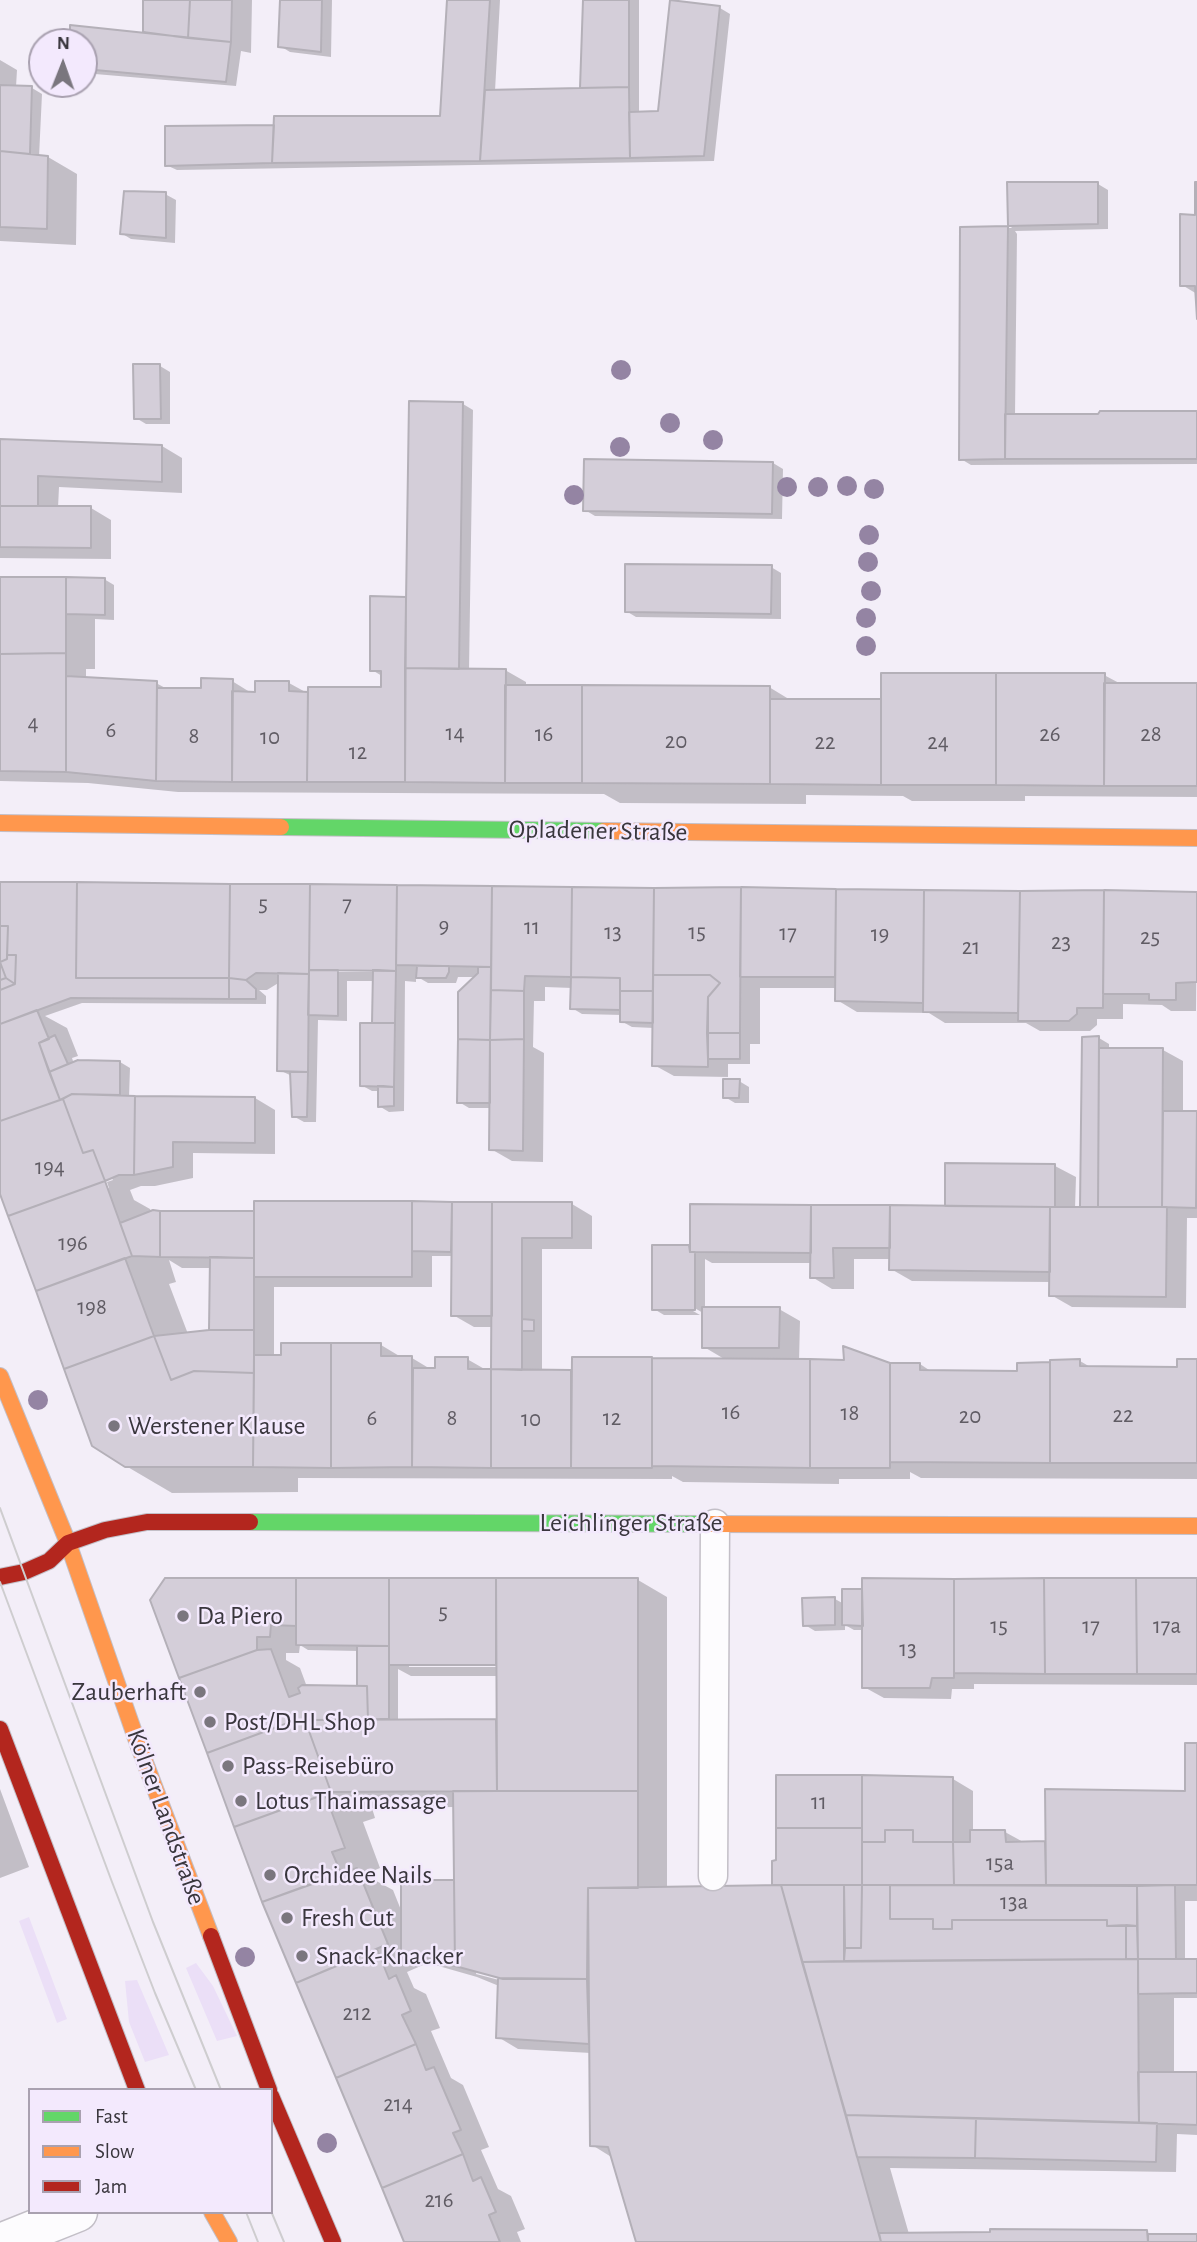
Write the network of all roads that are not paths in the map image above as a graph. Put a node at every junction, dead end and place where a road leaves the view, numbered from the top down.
1 (0, 823) edge
2 (1197, 838) edge
3 (0, 1376) edge
4 (715, 1524) junction
5 (1197, 1526) edge
6 (68, 1543) junction
7 (0, 1577) edge
8 (0, 1729) edge
9 (713, 1876) dead end
10 (136, 2088) edge
11 (268, 2088) edge
12 (273, 2101) edge
13 (306, 2211) dead end
14 (73, 2214) edge
15 (213, 2214) edge
16 (222, 2214) edge
17 (324, 2221) junction
18 (227, 2237) edge
19 (3, 2242) edge
20 (333, 2242) edge

1 - 2 street, Opladener Straße
3 - 6 street, Kölner Landstraße
4 - 5 street, Leichlinger Straße
4 - 6 street, Leichlinger Straße
4 - 9 lane
6 - 7 street
6 - 11 street, Kölner Landstraße
8 - 10 street
12 - 17 street
13 - 17 street
14 - 19 street
15 - 18 street
16 - 18 street
17 - 20 street

